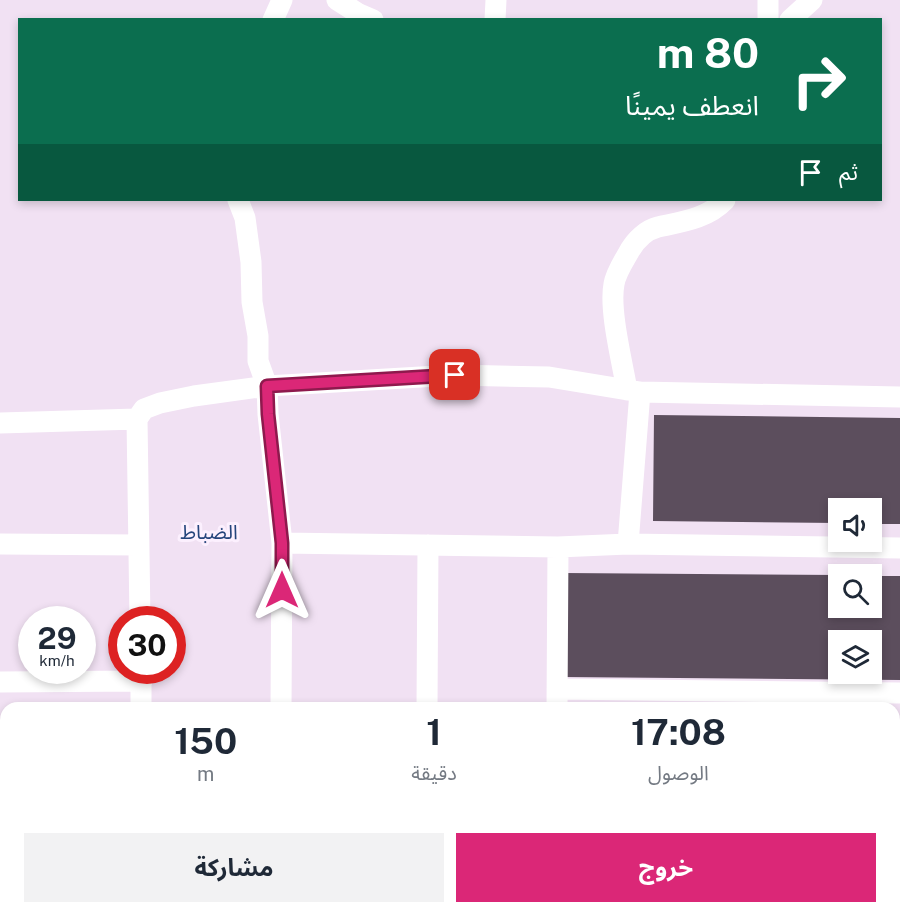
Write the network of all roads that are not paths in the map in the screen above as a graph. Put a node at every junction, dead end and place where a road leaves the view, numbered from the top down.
1 (282, 0) edge
2 (337, 0) edge
3 (496, 0) edge
4 (768, 0) edge
5 (812, 0) edge
6 (274, 18) edge
7 (368, 18) edge
8 (495, 18) edge
9 (768, 18) edge
10 (791, 18) edge
11 (238, 201) edge
12 (724, 201) edge
13 (267, 386) junction
14 (633, 391) junction
15 (900, 397) edge
16 (137, 419) junction
17 (0, 423) edge
18 (282, 543) junction
19 (0, 544) edge
20 (628, 544) junction
21 (138, 545) junction
22 (428, 545) junction
23 (558, 547) junction
24 (900, 548) edge
25 (140, 606) edge
26 (108, 677) edge
27 (0, 682) edge
28 (141, 684) edge
29 (900, 693) edge
30 (557, 699) edge
31 (657, 699) edge
32 (141, 702) edge
33 (281, 702) edge
34 (427, 702) edge

1 - 6 street
2 - 7 street
3 - 8 street
4 - 9 street
5 - 10 street
11 - 13 street
12 - 14 street
13 - 14 street
13 - 16 street
13 - 18 street
14 - 15 street
14 - 20 street
16 - 17 street
16 - 21 street
18 - 22 street
18 - 33 street
19 - 21 street
20 - 23 street
20 - 24 street
21 - 25 street
22 - 23 street
22 - 34 street
23 - 30 street
26 - 27 street
28 - 32 street
29 - 31 street
30 - 31 street

